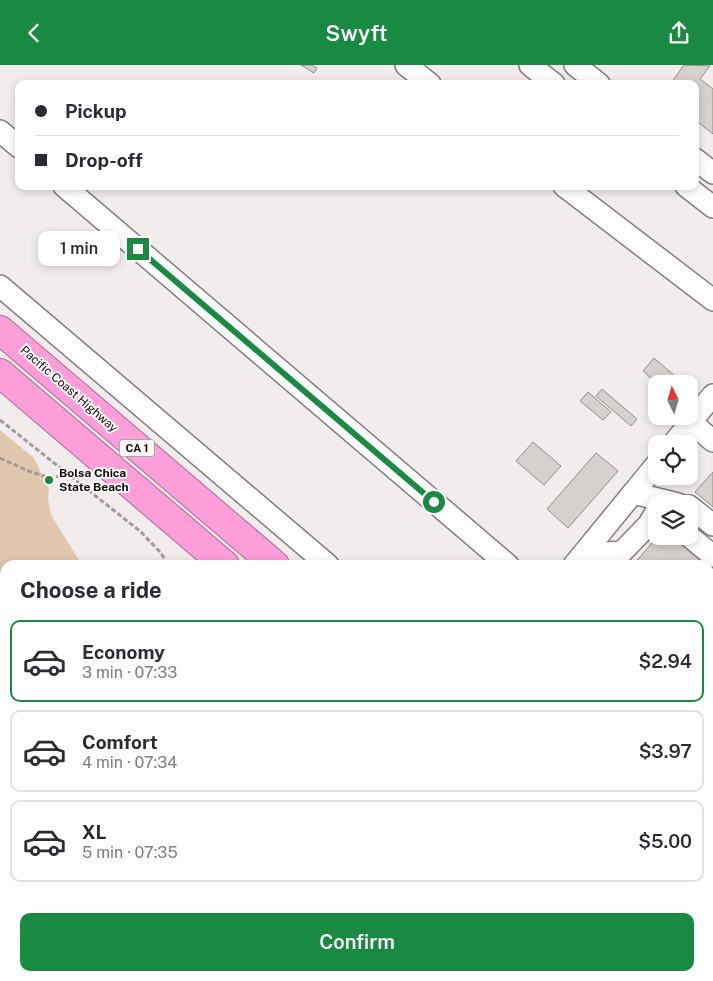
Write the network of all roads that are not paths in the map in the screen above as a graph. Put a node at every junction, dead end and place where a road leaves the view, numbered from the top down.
1 (406, 65) edge
2 (530, 65) edge
3 (575, 65) edge
4 (425, 80) edge
5 (549, 80) edge
6 (594, 80) edge
7 (0, 131) edge
8 (15, 144) edge
9 (699, 162) edge
10 (713, 173) edge
11 (69, 190) edge
12 (569, 190) edge
13 (691, 190) edge
14 (713, 207) edge
15 (0, 286) edge
16 (713, 300) edge
17 (0, 330) edge
18 (0, 373) edge
19 (710, 403) edge
20 (698, 415) edge
21 (689, 425) edge
22 (694, 425) edge
23 (680, 435) edge
24 (713, 441) edge
25 (648, 475) edge
26 (633, 493) junction
27 (648, 499) edge
28 (698, 513) edge
29 (648, 525) edge
30 (713, 525) edge
31 (698, 543) edge
32 (713, 555) edge
33 (582, 556) edge
34 (219, 560) edge
35 (269, 560) edge
36 (322, 560) edge
37 (502, 560) edge

1 - 4 street
2 - 5 street
3 - 6 street
7 - 8 street
9 - 10 street
11 - 37 street
12 - 16 street
13 - 14 street
15 - 36 street
17 - 35 highway, Pacific Coast Highway / CA 1
18 - 34 highway, CA 1
19 - 20 street
21 - 23 street
22 - 24 street
25 - 26 street
26 - 27 street
26 - 33 street
28 - 30 street
29 - 33 street
31 - 32 street

